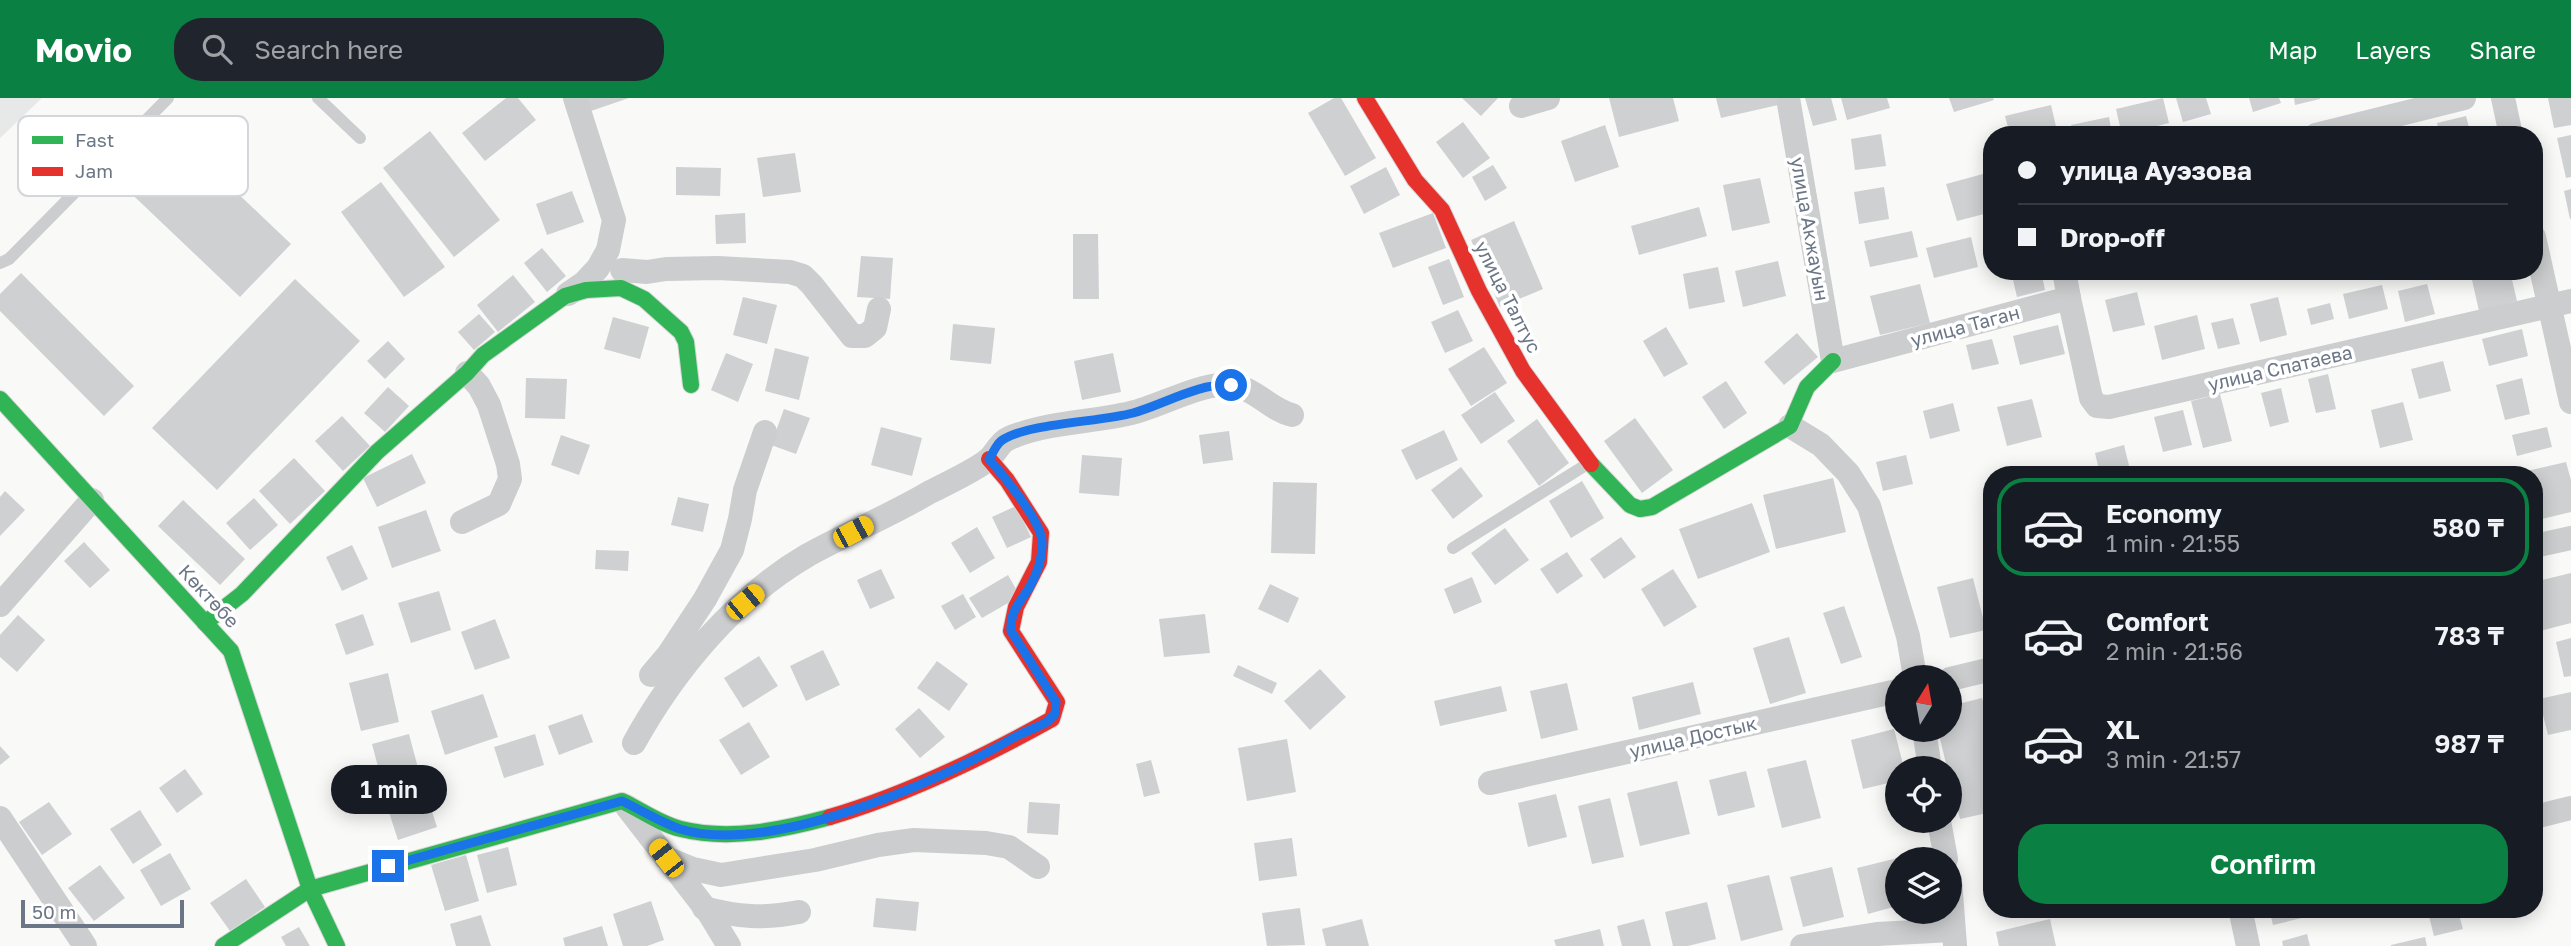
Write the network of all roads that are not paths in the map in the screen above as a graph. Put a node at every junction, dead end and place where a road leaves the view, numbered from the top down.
1 (168, 98) edge
2 (318, 98) edge
3 (575, 98) edge
4 (1365, 98) edge
5 (1548, 98) edge
6 (1788, 98) edge
7 (2464, 98) edge
8 (2503, 98) edge
9 (1521, 106) dead end
10 (150, 116) edge
11 (2352, 126) edge
12 (2509, 126) edge
13 (360, 138) dead end
14 (71, 196) edge
15 (2543, 260) edge
16 (0, 263) edge
17 (622, 270) dead end
18 (2066, 280) edge
19 (565, 296) junction
20 (2069, 299) junction
21 (2560, 304) edge
22 (879, 309) dead end
23 (1833, 361) junction
24 (467, 373) junction
25 (691, 385) dead end
26 (0, 399) edge
27 (2571, 402) edge
28 (1292, 415) dead end
29 (1790, 426) junction
30 (765, 432) dead end
31 (989, 459) junction
32 (1590, 463) junction
33 (92, 500) junction
34 (462, 522) dead end
35 (2571, 538) edge
36 (2543, 544) edge
37 (1453, 548) dead end
38 (0, 605) edge
39 (205, 623) junction
40 (1913, 665) edge
41 (1983, 671) edge
42 (651, 675) dead end
43 (1962, 676) edge
44 (1885, 694) edge
45 (634, 743) dead end
46 (1490, 783) dead end
47 (622, 801) junction
48 (2571, 808) edge
49 (2543, 815) edge
50 (0, 818) edge
51 (666, 858) junction
52 (1038, 867) dead end
53 (310, 889) junction
54 (705, 908) junction
55 (799, 912) dead end
56 (2242, 918) edge
57 (1953, 938) edge
58 (85, 946) edge
59 (223, 946) edge
60 (337, 946) edge
61 (729, 946) edge
62 (1801, 946) edge
63 (2248, 946) edge

1 - 10 lane
2 - 13 lane
3 - 19 street
4 - 32 street, улица Талтус
5 - 9 street
6 - 23 street, улица Акжауын
7 - 11 street
8 - 12 street
14 - 16 lane
15 - 21 street
17 - 22 street
18 - 20 street
19 - 24 street
19 - 25 street
20 - 21 street, улица Спатаева
20 - 23 street, улица Таган
21 - 27 street
23 - 29 street
24 - 34 street
24 - 39 street
26 - 33 street, Көктөбе
28 - 31 street
29 - 32 street, улица Талтус
29 - 40 street
30 - 42 street
31 - 45 street
31 - 47 street
32 - 37 lane
33 - 38 street
33 - 39 street, Көктөбе
35 - 36 street
39 - 53 street, Көктөбе
41 - 43 street
44 - 46 street, улица Достык
47 - 51 street
47 - 53 street
48 - 49 street
50 - 58 street
51 - 52 street
51 - 54 street
53 - 59 street
53 - 60 street, Көктөбе
54 - 55 street
54 - 61 street
56 - 63 street
57 - 62 street

